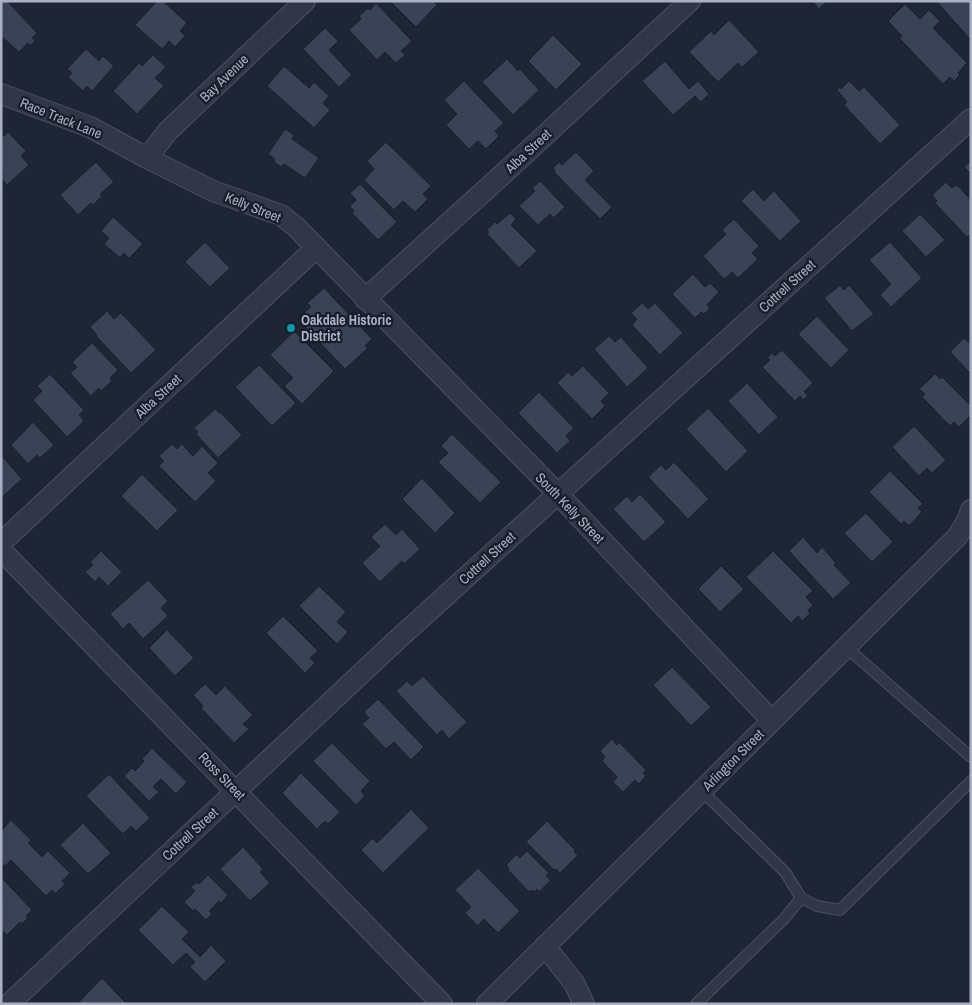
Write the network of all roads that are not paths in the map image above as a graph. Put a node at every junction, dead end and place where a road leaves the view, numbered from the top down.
1 (305, 1) edge
2 (690, 1) edge
3 (1, 94) edge
4 (971, 119) edge
5 (147, 158) junction
6 (316, 248) junction
7 (365, 299) junction
8 (558, 494) junction
9 (971, 510) edge
10 (1, 543) edge
11 (1, 550) edge
12 (846, 647) junction
13 (772, 721) junction
14 (971, 757) edge
15 (971, 781) edge
16 (236, 791) junction
17 (702, 791) junction
18 (800, 898) junction
19 (545, 946) junction
20 (9, 1004) edge
21 (442, 1004) edge
22 (487, 1004) edge
23 (584, 1004) edge
24 (696, 1004) edge

1 - 5 street, Bay Avenue
2 - 7 street, Alba Street
3 - 5 street, Race Track Lane
4 - 8 street, Cottrell Street
5 - 6 street, Kelly Street
6 - 7 street, Kelly Street
6 - 10 street, Alba Street
7 - 8 street, South Kelly Street
8 - 13 street, South Kelly Street
8 - 16 street, Cottrell Street
9 - 12 street, Arlington Street
11 - 16 street, Ross Street
12 - 13 street, Arlington Street
12 - 14 lane
13 - 17 street, Arlington Street
15 - 18 lane
16 - 20 street, Cottrell Street
16 - 21 street, Ross Street
17 - 18 lane
17 - 19 street, Arlington Street
18 - 24 lane
19 - 22 street, Arlington Street
19 - 23 street

